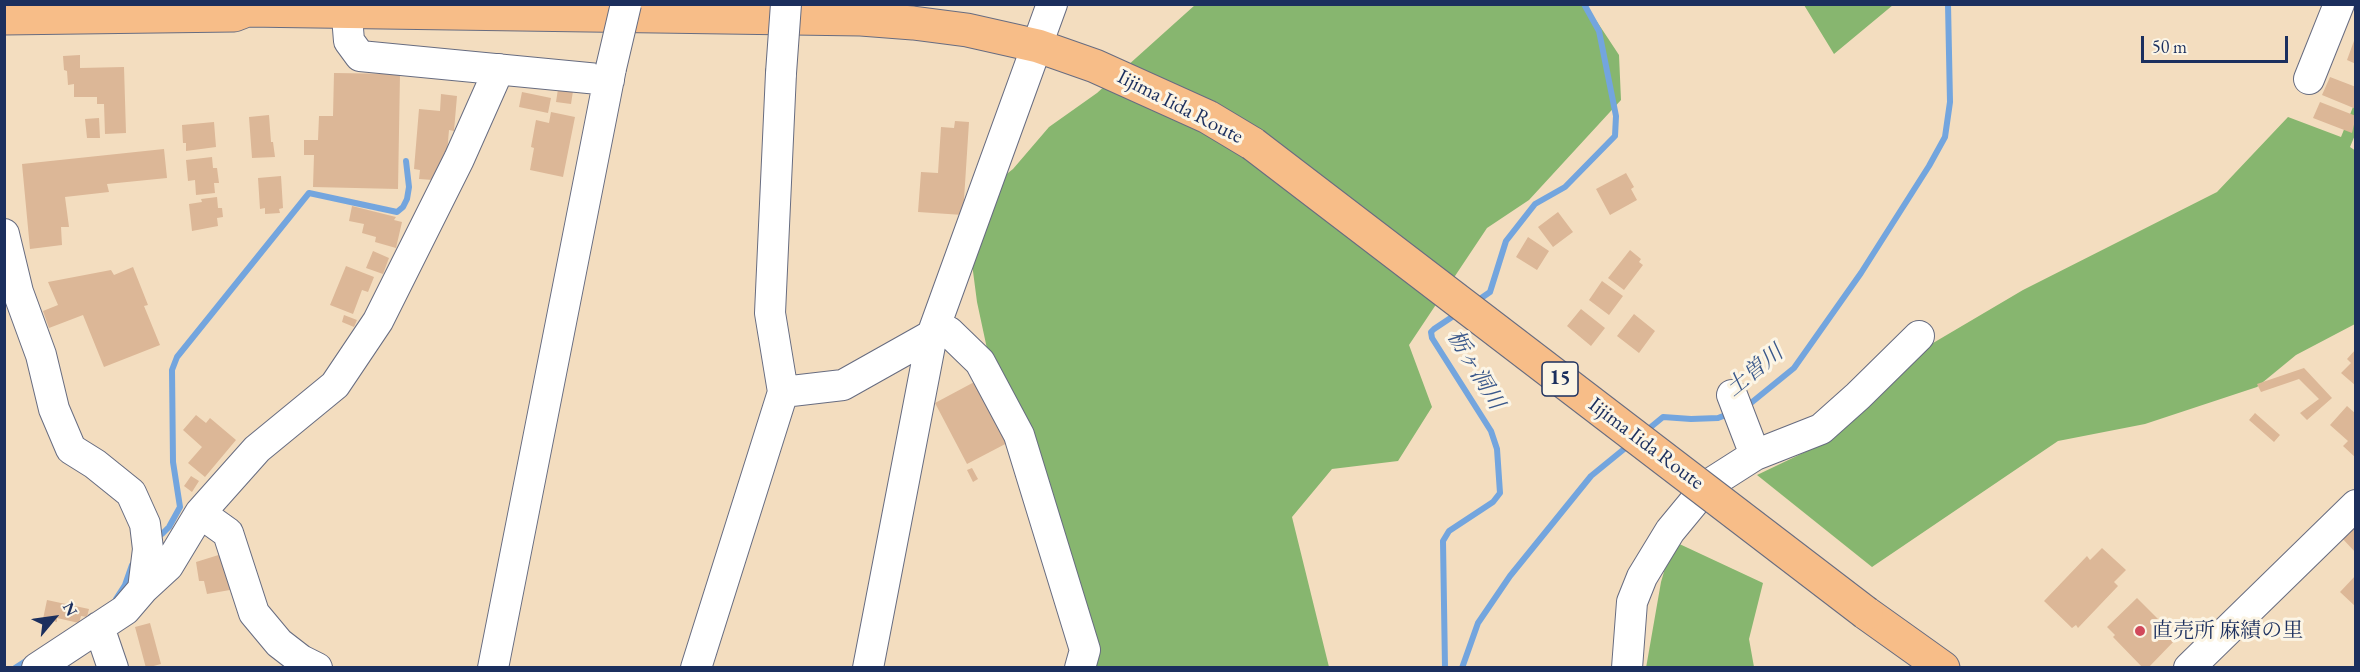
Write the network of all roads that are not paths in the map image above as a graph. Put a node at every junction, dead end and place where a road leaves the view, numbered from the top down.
1 (626, 4) edge
2 (786, 4) edge
3 (1052, 4) edge
4 (2339, 4) edge
5 (242, 7) edge
6 (345, 7) edge
7 (4, 18) edge
8 (1038, 46) junction
9 (500, 69) junction
10 (610, 74) junction
11 (2309, 79) dead end
12 (4, 234) edge
13 (932, 335) junction
14 (1919, 336) dead end
15 (783, 392) junction
16 (1737, 408) dead end
17 (1755, 455) junction
18 (2355, 505) edge
19 (200, 513) junction
20 (142, 589) junction
21 (99, 627) junction
22 (37, 668) edge
23 (113, 668) edge
24 (317, 668) edge
25 (493, 668) edge
26 (696, 668) edge
27 (868, 668) edge
28 (1080, 668) edge
29 (1627, 668) edge
30 (1944, 668) edge
31 (2189, 668) edge

1 - 10 street, bridge
2 - 15 street, bridge
3 - 8 street
4 - 11 street
5 - 6 main road, Iijima Iida Route / 15
5 - 7 main road, Iijima Iida Route / 15
6 - 8 main road, Iijima Iida Route / 15
6 - 9 street
8 - 13 street
8 - 30 main road, Iijima Iida Route / 15, bridge
9 - 10 street
9 - 19 street
10 - 25 street
12 - 20 street
13 - 15 street
13 - 27 street
13 - 28 street
14 - 17 street
15 - 26 street
16 - 17 street
17 - 29 street
18 - 31 street
19 - 20 street
19 - 24 street
20 - 21 street
21 - 22 street
21 - 23 street

